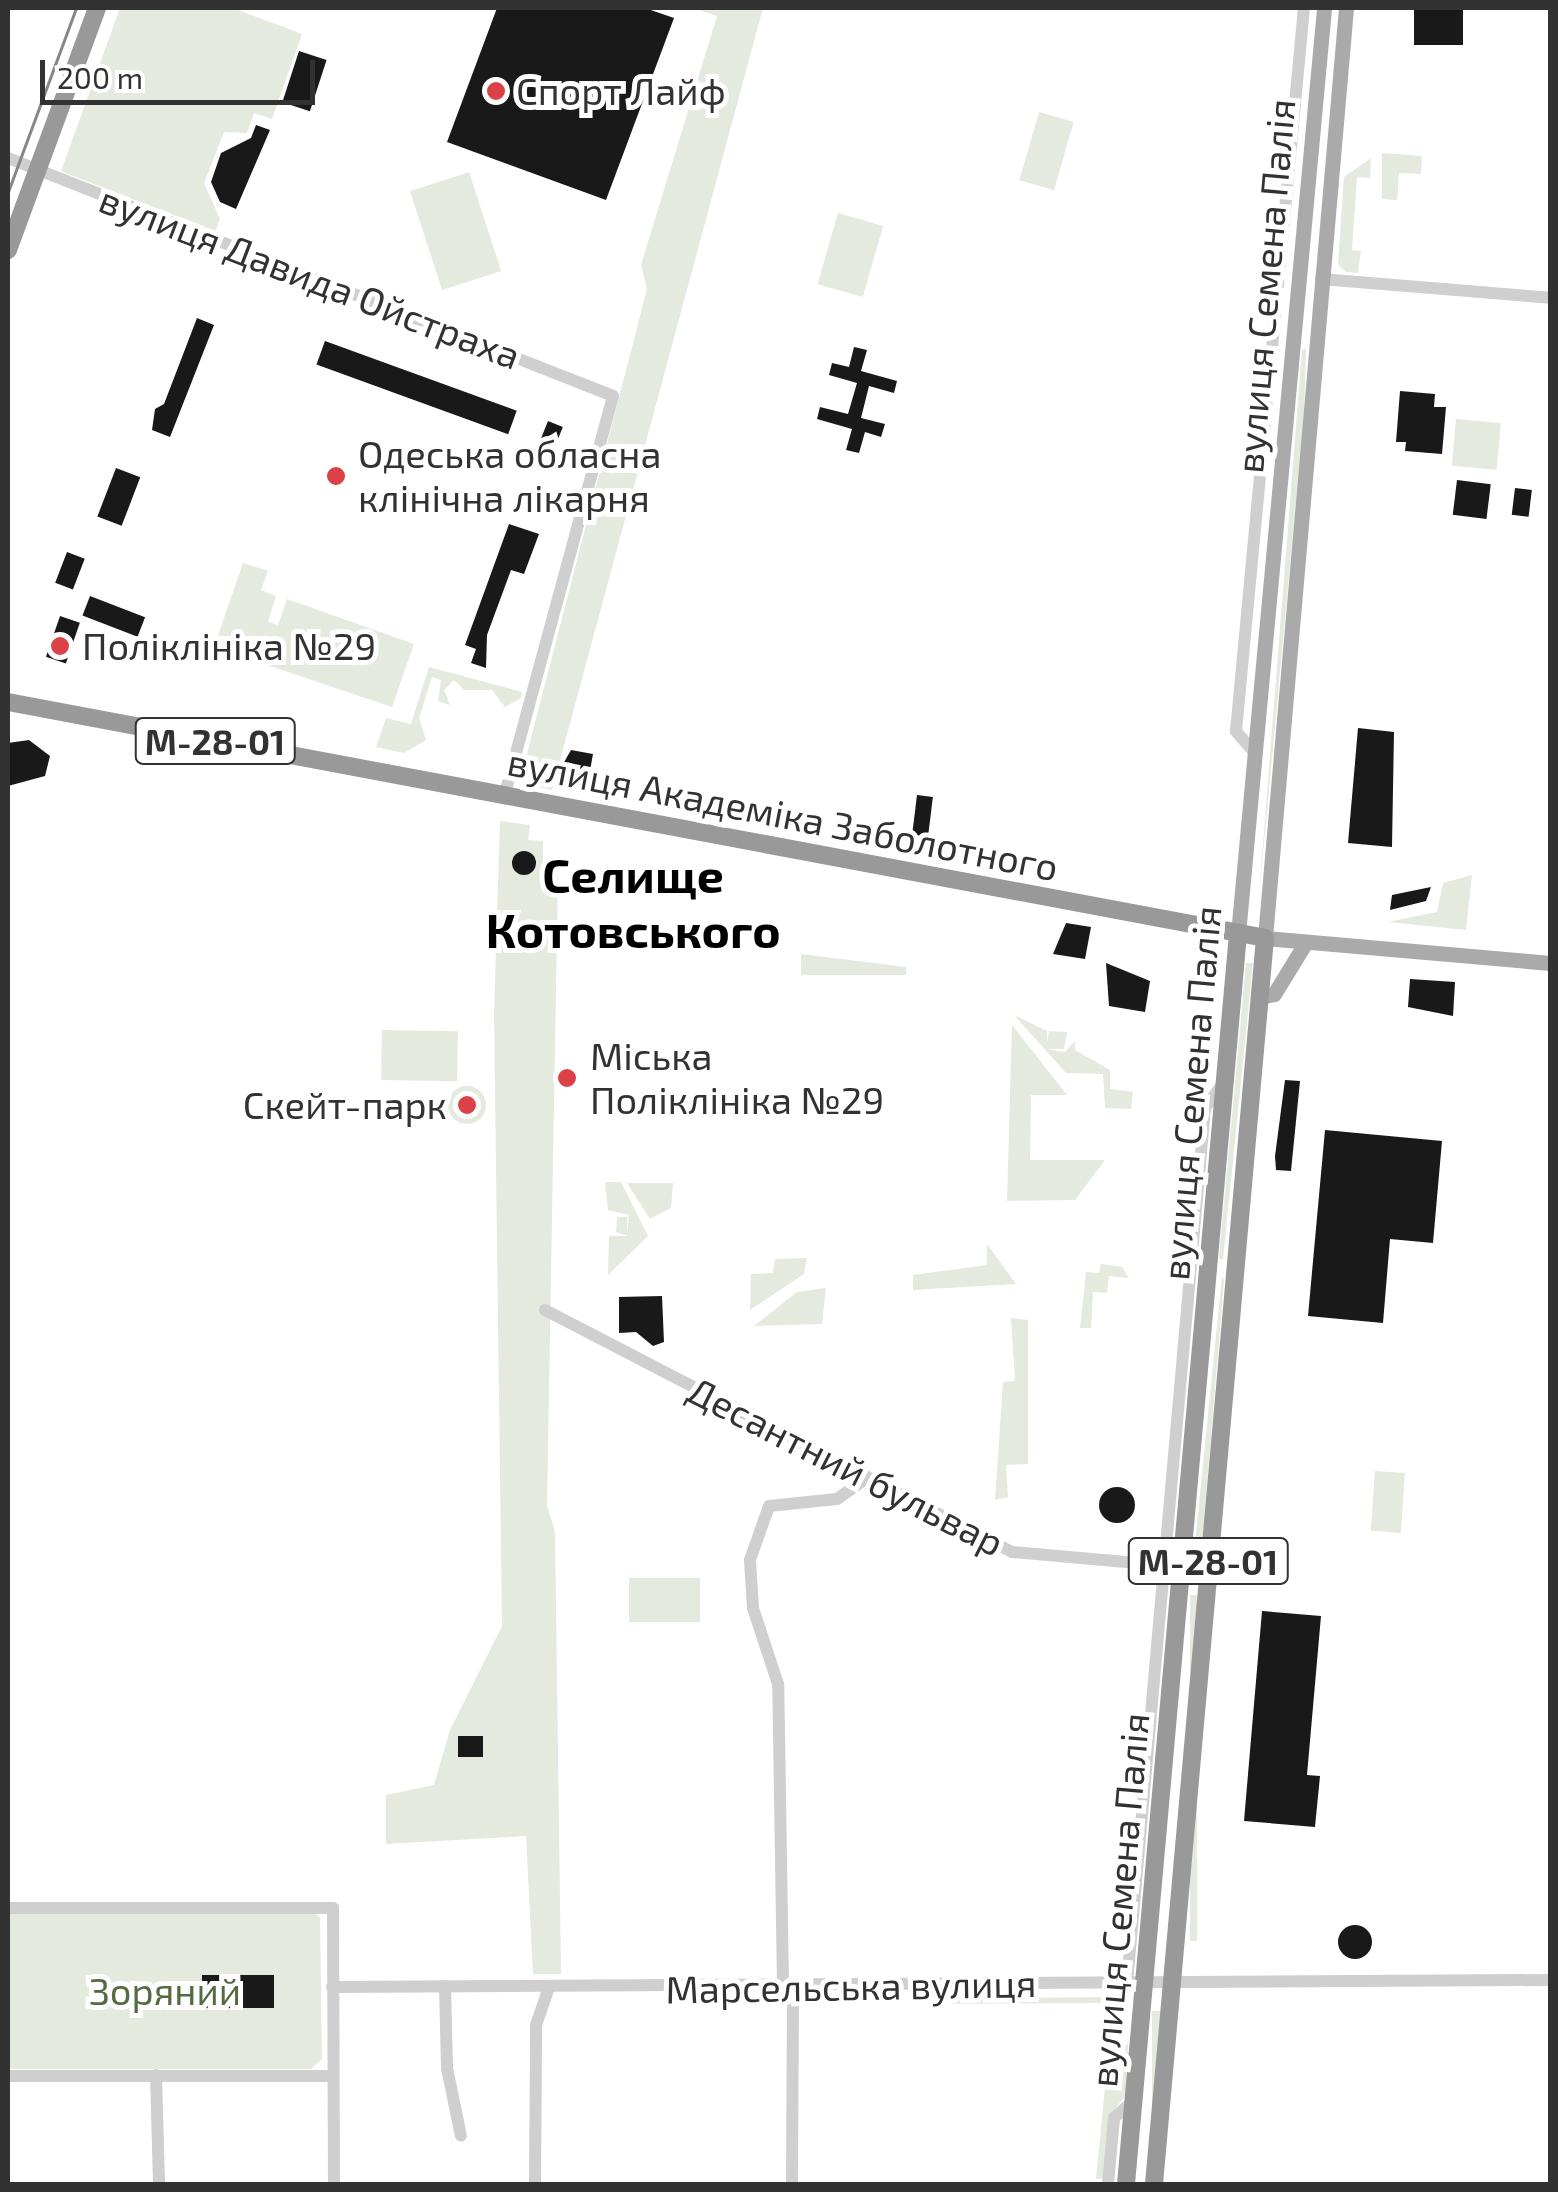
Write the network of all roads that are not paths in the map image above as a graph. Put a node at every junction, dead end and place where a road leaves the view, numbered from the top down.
1 (97, 8) edge
2 (1304, 8) edge
3 (1324, 8) edge
4 (1346, 8) edge
5 (8, 158) edge
6 (36, 169) junction
7 (8, 250) edge
8 (1321, 280) junction
9 (1550, 298) edge
10 (1292, 340) junction
11 (1314, 343) junction
12 (1248, 566) junction
13 (1272, 568) junction
14 (8, 702) edge
15 (1254, 752) junction
16 (504, 793) junction
17 (1238, 934) junction
18 (1264, 938) junction
19 (1306, 942) junction
20 (1550, 964) edge
21 (1259, 997) junction
22 (1224, 1084) junction
23 (1206, 1266) junction
24 (1232, 1268) junction
25 (544, 1310) dead end
26 (864, 1481) junction
27 (1162, 1564) junction
28 (1181, 1588) junction
29 (1205, 1588) junction
30 (8, 1908) edge
31 (1550, 1980) edge
32 (1136, 1983) junction
33 (1172, 1983) junction
34 (445, 1986) junction
35 (332, 1987) junction
36 (788, 1987) junction
37 (548, 1990) junction
38 (156, 2075) junction
39 (8, 2076) edge
40 (332, 2076) junction
41 (1134, 2100) junction
42 (461, 2136) dead end
43 (158, 2184) edge
44 (334, 2184) edge
45 (536, 2184) edge
46 (792, 2184) edge
47 (1108, 2184) edge
48 (1126, 2184) edge
49 (1154, 2184) edge

1 - 6 highway
2 - 12 street
3 - 10 main road, вулиця Семена Палія
4 - 8 main road, вулиця Семена Палія
5 - 6 street, вулиця Давида Ойстраха
6 - 7 highway
6 - 16 street, вулиця Давида Ойстраха
8 - 9 street
8 - 11 main road, вулиця Семена Палія
10 - 11 main road
10 - 13 main road, вулиця Семена Палія
11 - 18 main road, вулиця Семена Палія
12 - 13 street
12 - 15 street
13 - 15 main road, вулиця Семена Палія
14 - 16 highway, вулиця Академіка Заболотного / М-28-01
15 - 17 main road, вулиця Семена Палія
16 - 17 highway, вулиця Академіка Заболотного / М-28-01
17 - 18 highway, вулиця Академіка Заболотного / М-28-01
17 - 22 highway, вулиця Семена Палія / М-28-01
18 - 19 main road, вулиця Академіка Заболотного
18 - 21 highway, вулиця Семена Палія / М-28-01
19 - 20 main road, вулиця Академіка Заболотного
19 - 21 main road
21 - 24 highway, вулиця Семена Палія / М-28-01
22 - 23 highway, вулиця Семена Палія / М-28-01
22 - 27 street
23 - 24 highway
23 - 28 highway, вулиця Семена Палія / М-28-01
24 - 29 highway, вулиця Семена Палія / М-28-01
25 - 26 street, Десантний бульвар
26 - 27 street, Десантний бульвар
26 - 36 street
27 - 32 street
28 - 29 highway
28 - 32 highway, вулиця Семена Палія / М-28-01
29 - 33 highway, вулиця Семена Палія / М-28-01
30 - 35 street
31 - 33 street, Марсельська вулиця
32 - 33 street, Марсельська вулиця
32 - 36 street, Марсельська вулиця
32 - 41 highway, вулиця Семена Палія / М-28-01
33 - 49 highway, вулиця Семена Палія / М-28-01
34 - 35 street, Марсельська вулиця
34 - 37 street, Марсельська вулиця
34 - 42 street
35 - 40 street
36 - 37 street, Марсельська вулиця
36 - 46 street
37 - 45 street
38 - 39 street
38 - 40 street
38 - 43 street
40 - 44 street
41 - 47 street
41 - 48 highway, вулиця Семена Палія / М-28-01

